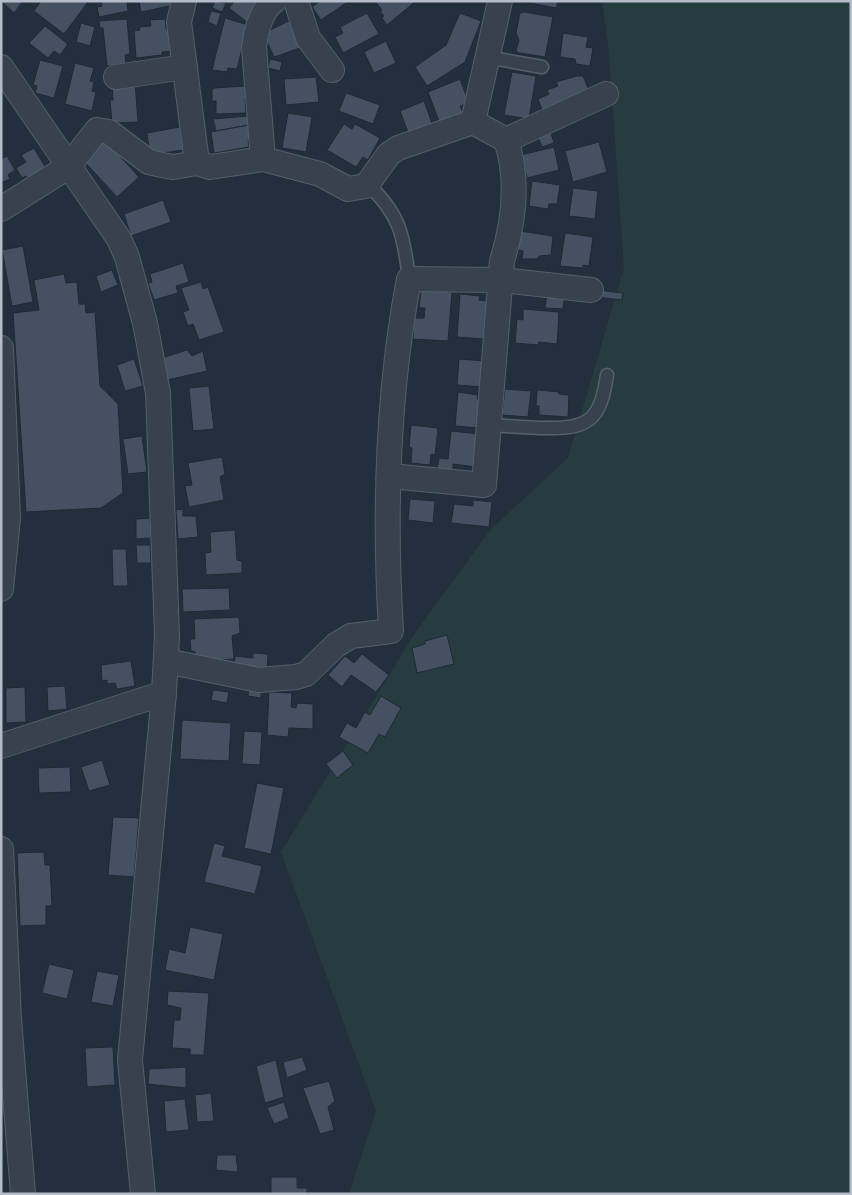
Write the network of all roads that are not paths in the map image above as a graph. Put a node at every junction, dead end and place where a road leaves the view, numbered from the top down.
1 (184, 1) edge
2 (274, 1) edge
3 (296, 1) edge
4 (500, 1) edge
5 (487, 56) junction
6 (185, 66) junction
7 (1, 67) edge
8 (542, 67) dead end
9 (332, 70) dead end
10 (116, 77) dead end
11 (606, 94) dead end
12 (473, 122) junction
13 (506, 140) junction
14 (263, 159) junction
15 (197, 163) junction
16 (68, 167) junction
17 (367, 184) junction
18 (1, 209) edge
19 (409, 278) junction
20 (502, 280) junction
21 (590, 290) dead end
22 (1, 348) edge
23 (607, 375) dead end
24 (489, 425) junction
25 (390, 476) junction
26 (1, 589) edge
27 (166, 660) junction
28 (164, 693) junction
29 (1, 746) edge
30 (1, 849) edge
31 (23, 1194) edge
32 (143, 1194) edge

1 - 6 street
2 - 14 street
3 - 9 street
4 - 5 street
5 - 8 lane
5 - 12 street
6 - 10 street
6 - 15 street
7 - 16 street
11 - 13 street
12 - 13 street
12 - 17 street
13 - 20 street
14 - 15 street
14 - 17 street
15 - 16 street
16 - 18 street
16 - 27 street
17 - 19 lane
19 - 20 street
19 - 25 street
20 - 21 street
20 - 24 street
22 - 26 street
23 - 24 lane
24 - 25 street
25 - 27 street
27 - 28 street
28 - 29 street
28 - 32 street
30 - 31 street

